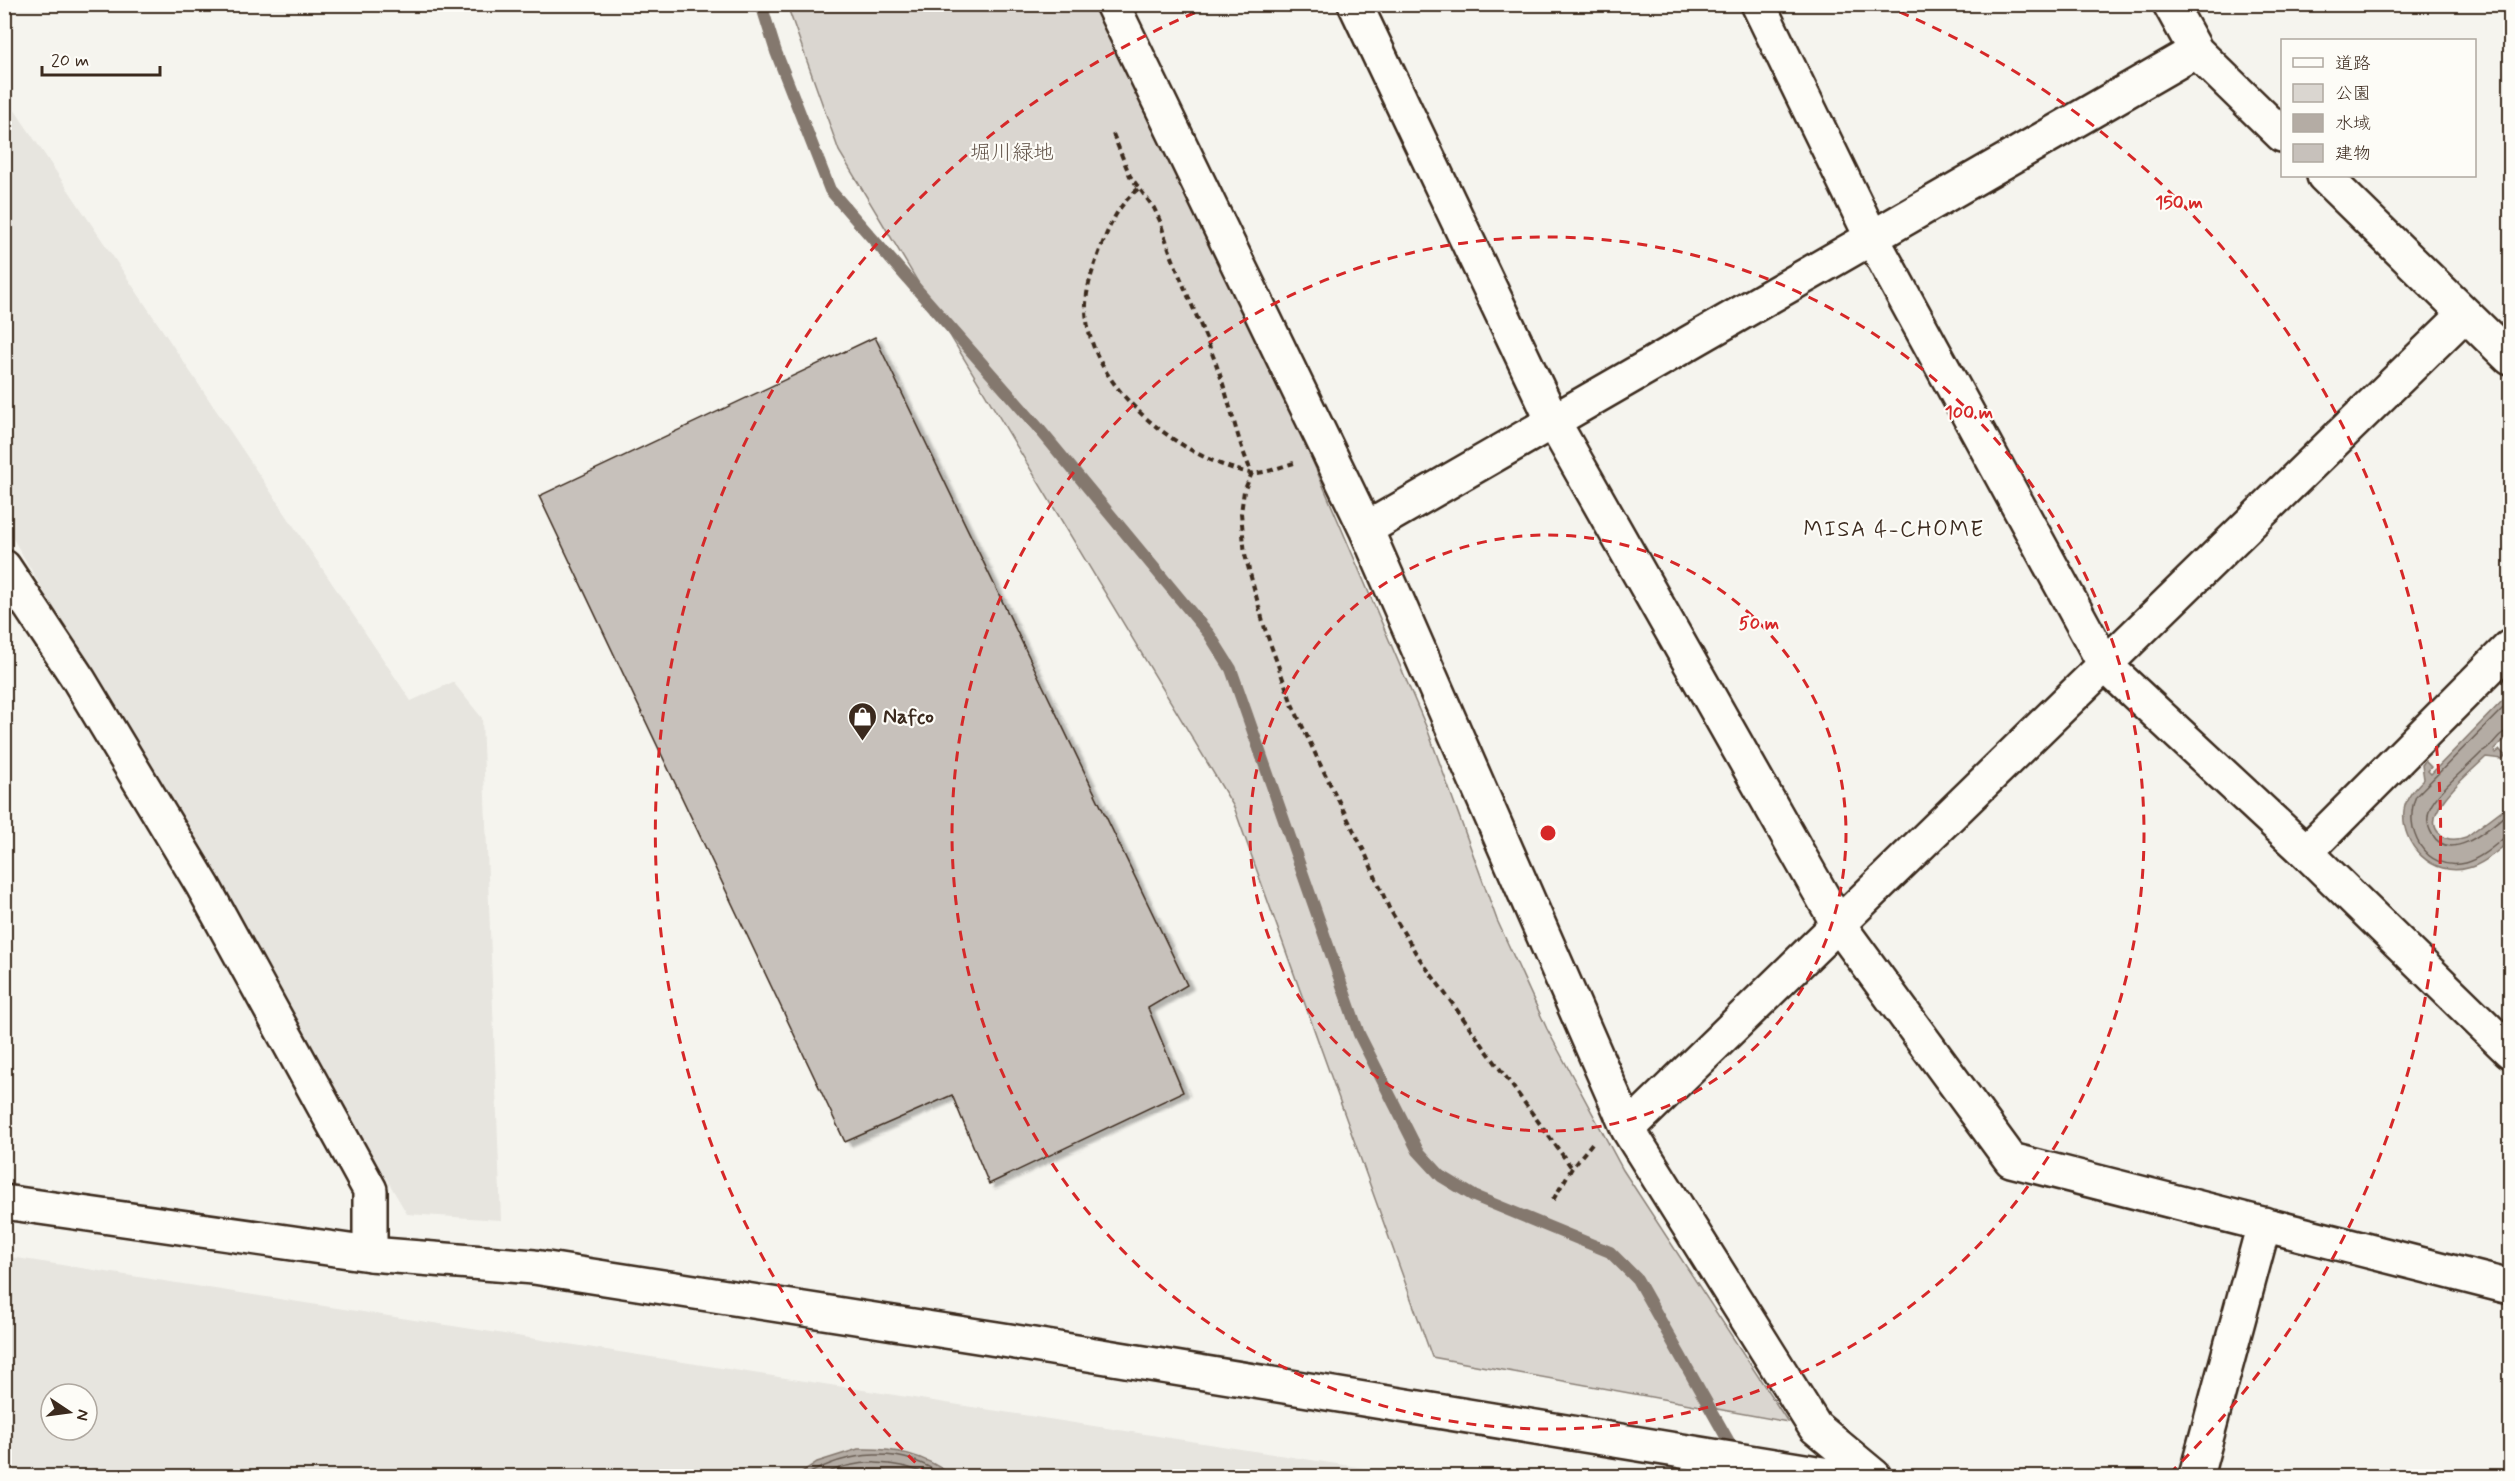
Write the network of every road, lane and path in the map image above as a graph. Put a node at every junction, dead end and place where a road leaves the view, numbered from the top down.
1 (1112, 4) edge
2 (1355, 4) edge
3 (1758, 4) edge
4 (2170, 4) edge
5 (2196, 51) junction
6 (2281, 133) edge
7 (1113, 134) dead end
8 (2325, 177) edge
9 (1138, 189) junction
10 (1872, 238) junction
11 (2465, 314) junction
12 (2511, 358) edge
13 (1553, 421) junction
14 (1298, 462) dead end
15 (1252, 473) junction
16 (1366, 529) junction
17 (4, 567) edge
18 (2511, 647) edge
19 (2105, 665) junction
20 (2306, 852) junction
21 (1838, 924) junction
22 (2511, 1051) edge
23 (1613, 1133) junction
24 (1572, 1168) junction
25 (1553, 1200) dead end
26 (4, 1202) edge
27 (2264, 1224) junction
28 (370, 1254) junction
29 (2511, 1287) edge
30 (1834, 1476) edge
31 (1874, 1476) edge
32 (2196, 1476) edge

1 - 16 street
2 - 13 street
3 - 10 street
4 - 5 street
5 - 6 street
5 - 10 street
7 - 9 path
8 - 11 street
9 - 15 path
9 - 15 path
10 - 13 street
10 - 19 street
11 - 12 street
11 - 19 street
13 - 16 street
13 - 21 street
14 - 15 path
15 - 24 path
16 - 23 street
17 - 28 street
18 - 20 street
19 - 20 street
19 - 21 street
20 - 22 street
21 - 23 street
21 - 27 street
23 - 24 path
23 - 31 street
24 - 25 path
26 - 28 street
27 - 29 street
27 - 32 street
28 - 30 street

